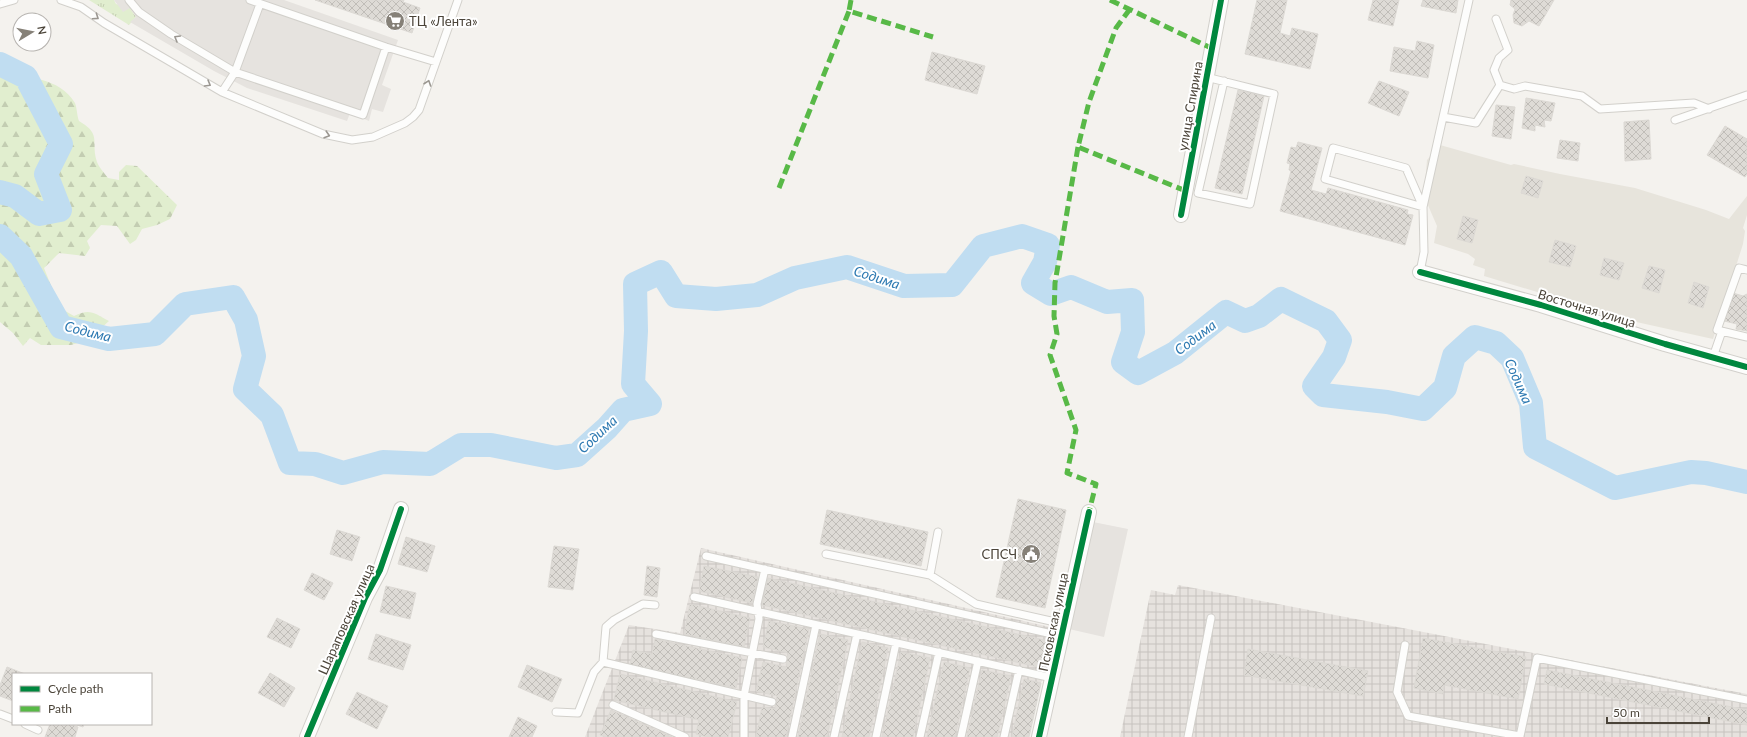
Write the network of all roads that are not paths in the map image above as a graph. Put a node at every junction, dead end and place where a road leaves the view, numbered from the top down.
1 (14, 0) edge
2 (61, 0) edge
3 (129, 0) edge
4 (250, 0) edge
5 (458, 0) edge
6 (1221, 0) edge
7 (1468, 0) edge
8 (0, 4) edge
9 (260, 4) junction
10 (1496, 19) dead end
11 (386, 47) junction
12 (436, 62) junction
13 (235, 72) junction
14 (1206, 76) junction
15 (1224, 82) junction
16 (1500, 85) junction
17 (222, 92) junction
18 (1747, 95) edge
19 (1709, 108) junction
20 (1443, 117) junction
21 (1675, 120) dead end
22 (1192, 192) junction
23 (1423, 207) junction
24 (1181, 215) dead end
25 (1747, 270) edge
26 (1420, 272) joint
27 (1722, 331) junction
28 (1747, 338) edge
29 (1713, 357) junction
30 (1747, 367) edge
31 (401, 509) dead end
32 (1089, 512) dead end
33 (938, 532) dead end
34 (826, 554) dead end
35 (706, 556) dead end
36 (765, 569) junction
37 (930, 575) junction
38 (694, 597) dead end
39 (655, 606) dead end
40 (758, 612) junction
41 (1211, 618) dead end
42 (816, 625) junction
43 (1062, 630) junction
44 (656, 634) dead end
45 (857, 634) junction
46 (896, 643) junction
47 (1405, 645) dead end
48 (939, 652) junction
49 (752, 653) junction
50 (784, 659) dead end
51 (978, 661) junction
52 (603, 662) junction
53 (1019, 670) junction
54 (1052, 678) junction
55 (744, 696) junction
56 (1747, 700) edge
57 (772, 702) dead end
58 (613, 705) dead end
59 (556, 712) dead end
60 (0, 714) edge
61 (12, 719) edge
62 (27, 725) edge
63 (38, 730) dead end
64 (307, 737) edge
65 (685, 737) edge
66 (744, 737) edge
67 (792, 737) edge
68 (834, 737) edge
69 (876, 737) edge
70 (920, 737) edge
71 (960, 737) edge
72 (1004, 737) edge
73 (1039, 737) edge
74 (1188, 737) edge
75 (1521, 737) edge

1 - 8 lane
2 -> 17 lane
13 -> 3 lane
4 - 9 lane
5 - 12 lane
6 - 14 street, улица Спирина
7 - 20 lane
9 - 11 lane
9 - 13 lane
10 - 16 lane
11 - 12 lane
11 - 13 lane
17 -> 12 lane
13 - 17 lane
14 - 15 lane
14 - 22 street, улица Спирина
15 - 22 lane
15 - 22 lane
16 - 19 lane
16 - 20 lane
18 - 19 lane
19 - 21 lane
20 - 23 lane
22 - 24 street, улица Спирина
23 - 23 lane
23 - 26 lane
25 - 27 lane
26 - 29 street, Восточная улица
27 - 28 lane
27 - 29 lane
29 - 30 street, Восточная улица
31 - 64 street, Шараповская улица
32 - 43 street, Псковская улица
33 - 37 lane
34 - 37 lane
35 - 36 lane
36 - 40 lane
36 - 43 lane
37 - 43 lane
38 - 40 lane
39 - 52 lane
40 - 42 lane
40 - 49 lane
41 - 74 lane
42 - 45 lane
42 - 67 lane
43 - 54 street, Псковская улица
44 - 49 lane
45 - 46 lane
45 - 68 lane
46 - 48 lane
46 - 69 lane
47 - 75 lane
48 - 51 lane
48 - 70 lane
49 - 50 lane
49 - 55 lane
51 - 53 lane
51 - 71 lane
52 - 55 lane
52 - 59 lane
53 - 54 lane
53 - 72 lane
54 - 73 street, Псковская улица
55 - 57 lane
55 - 66 lane
56 - 75 lane
58 - 65 lane
60 - 61 lane
62 - 63 lane

